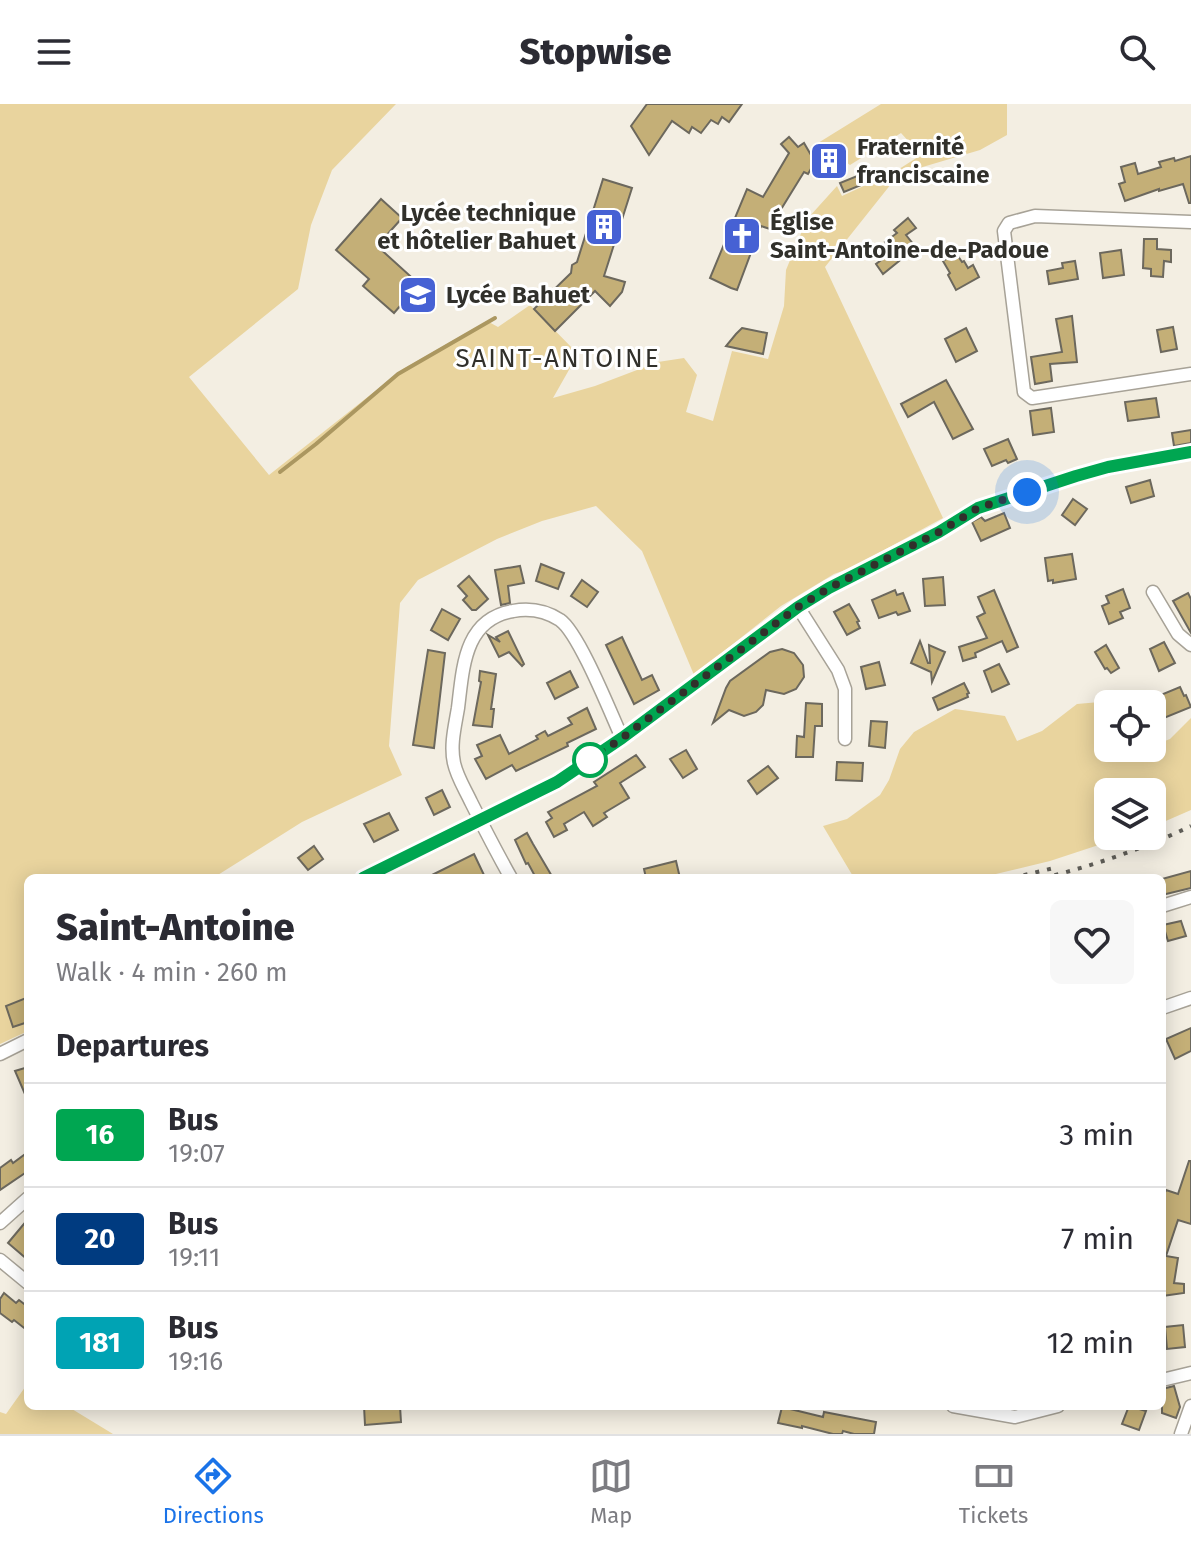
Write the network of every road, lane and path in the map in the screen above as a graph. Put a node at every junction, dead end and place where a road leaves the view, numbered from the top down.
1 (1191, 222) edge
2 (1191, 374) edge
3 (1191, 452) edge
4 (1153, 592) dead end
5 (798, 607) junction
6 (1191, 645) edge
7 (622, 738) junction
8 (845, 739) dead end
9 (479, 820) junction
10 (371, 874) edge
11 (509, 874) edge
12 (1191, 897) edge
13 (1166, 905) edge
14 (1191, 998) edge
15 (1166, 1007) edge
16 (24, 1042) edge
17 (0, 1054) edge
18 (24, 1202) edge
19 (0, 1223) edge
20 (0, 1260) edge
21 (24, 1280) edge
22 (1191, 1373) edge
23 (1166, 1379) edge
24 (1191, 1406) edge
25 (1003, 1410) edge
26 (1042, 1410) edge
27 (1181, 1434) edge

1 - 2 street
3 - 5 street
4 - 6 street
5 - 7 street
5 - 8 street
7 - 9 street
7 - 9 street
9 - 10 street
9 - 11 street
12 - 13 street
14 - 15 street
16 - 17 street
18 - 19 street
20 - 21 street
22 - 23 street
24 - 27 street
25 - 26 street

